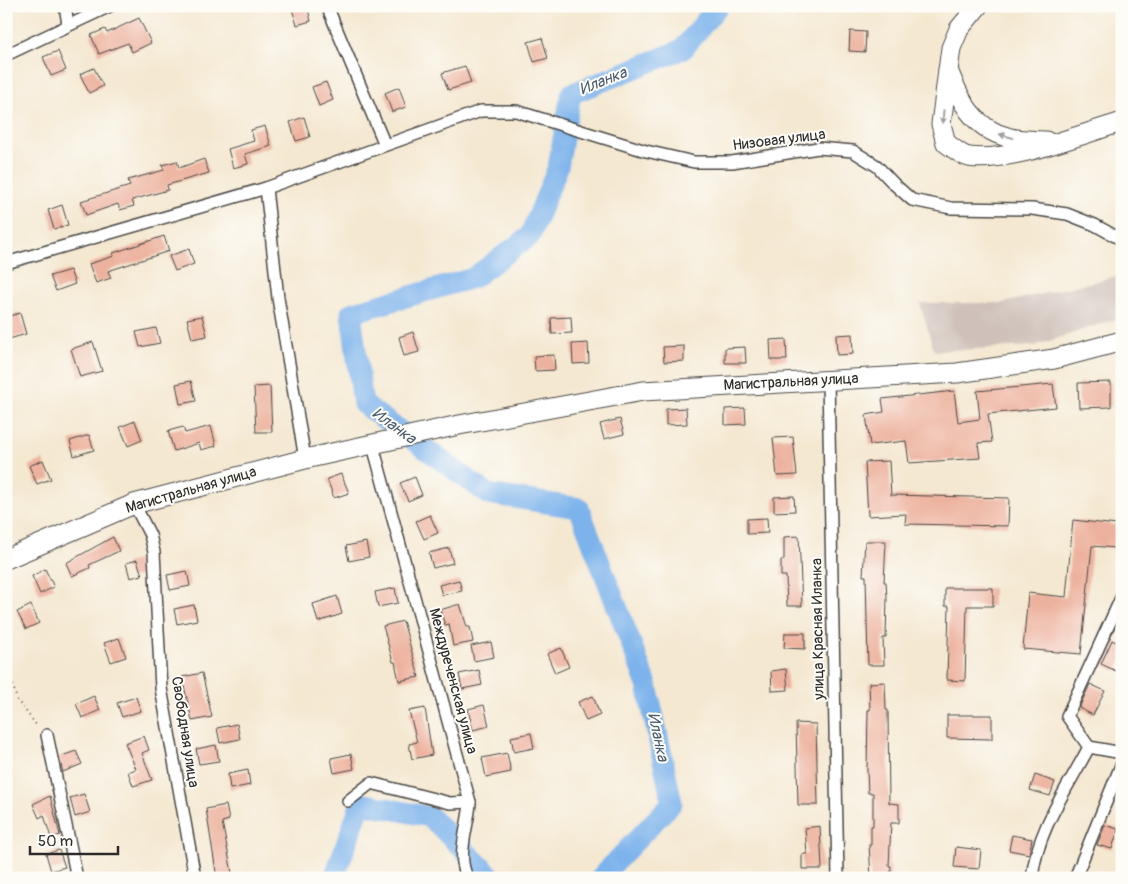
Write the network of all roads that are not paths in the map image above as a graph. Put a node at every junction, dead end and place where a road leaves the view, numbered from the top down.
1 (65, 6) edge
2 (110, 6) edge
3 (327, 6) edge
4 (978, 6) edge
5 (68, 24) junction
6 (6, 55) edge
7 (948, 69) junction
8 (1122, 122) edge
9 (1054, 142) junction
10 (385, 145) junction
11 (266, 188) junction
12 (1122, 240) edge
13 (6, 263) edge
14 (1122, 341) edge
15 (828, 380) junction
16 (377, 441) junction
17 (305, 459) junction
18 (134, 504) junction
19 (6, 558) edge
20 (1122, 596) edge
21 (47, 735) road end
22 (1089, 748) junction
23 (1122, 753) edge
24 (1122, 763) edge
25 (348, 801) dead end
26 (470, 802) junction
27 (77, 878) edge
28 (195, 878) edge
29 (468, 878) edge
30 (838, 878) edge
31 (1032, 878) edge
32 (1075, 878) edge

1 - 5 street
2 - 5 street
3 - 10 street
4 - 7 main road
5 - 6 street
9 -> 7 main road
7 -> 9 main road
8 - 9 main road
10 - 11 street, Низовая улица
10 - 12 street, Низовая улица
11 - 13 street, Низовая улица
11 - 17 street
14 - 15 main road, Магистральная улица
15 - 16 main road, Магистральная улица
15 - 30 street, улица Красная Иланка
16 - 17 main road, Магистральная улица
16 - 26 street, Междуреченская улица
17 - 18 main road, Магистральная улица
18 - 19 main road, Магистральная улица
18 - 28 street, Свободная улица
20 - 22 street
21 - 27 street
22 - 23 street
22 - 31 street
24 - 32 street
25 - 26 street
26 - 29 street

